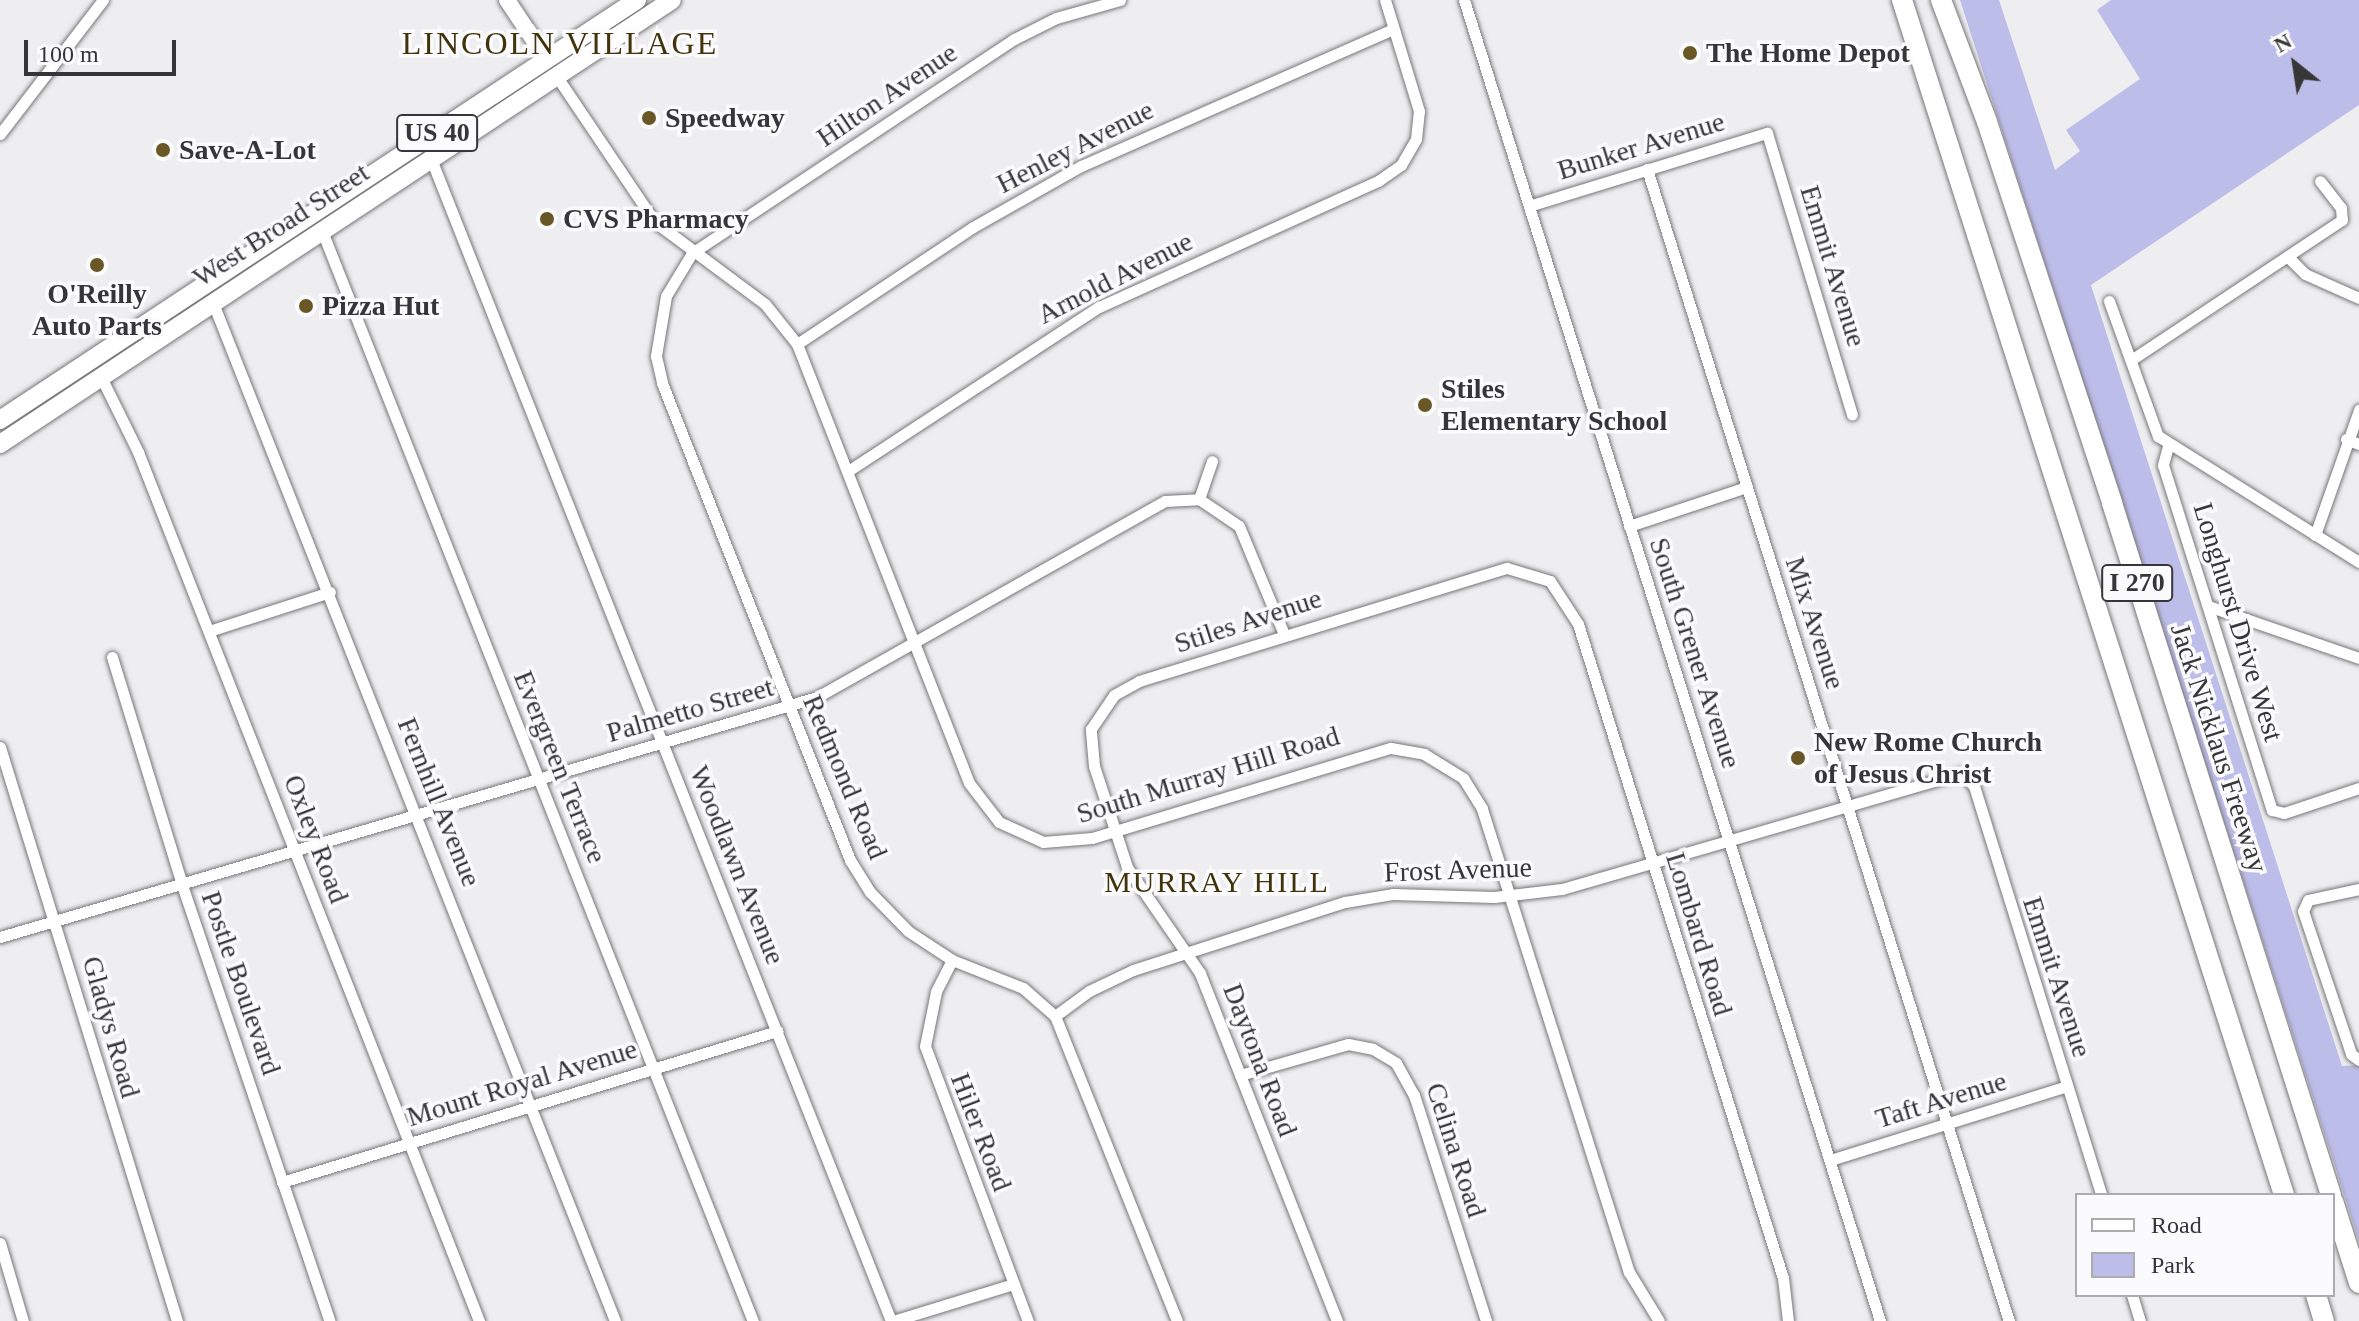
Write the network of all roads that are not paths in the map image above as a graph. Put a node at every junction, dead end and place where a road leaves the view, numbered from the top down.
1 (103, 0) edge
2 (507, 0) edge
3 (637, 0) edge
4 (672, 0) edge
5 (1120, 0) edge
6 (1385, 0) edge
7 (1464, 0) edge
8 (1888, 0) edge
9 (1902, 0) edge
10 (1941, 0) edge
11 (1948, 0) edge
12 (1393, 29) junction
13 (552, 68) junction
14 (1987, 122) junction
15 (1767, 133) joint
16 (0, 134) edge
17 (431, 159) junction
18 (1647, 169) junction
19 (2320, 181) dead end
20 (327, 206) junction
21 (1529, 206) junction
22 (322, 231) junction
23 (692, 253) junction
24 (2288, 257) junction
25 (1994, 284) junction
26 (2359, 298) edge
27 (2109, 301) dead end
28 (213, 303) junction
29 (797, 344) junction
30 (102, 353) junction
31 (2131, 360) junction
32 (101, 377) junction
33 (2359, 410) edge
34 (1852, 414) dead end
35 (0, 420) edge
36 (0, 436) edge
37 (2346, 439) junction
38 (0, 444) edge
39 (2359, 444) edge
40 (2168, 446) junction
41 (1212, 461) dead end
42 (848, 471) junction
43 (1746, 487) junction
44 (1199, 499) junction
45 (1629, 526) junction
46 (2315, 535) junction
47 (2359, 562) edge
48 (1540, 574) joint
49 (330, 592) junction
50 (2208, 606) junction
51 (209, 631) junction
52 (1284, 634) junction
53 (915, 645) junction
54 (112, 657) dead end
55 (2359, 658) edge
56 (788, 707) junction
57 (663, 743) junction
58 (0, 747) edge
59 (1966, 775) joint
60 (540, 780) junction
61 (2359, 788) edge
62 (1847, 803) junction
63 (418, 817) junction
64 (1114, 830) junction
65 (1730, 841) junction
66 (295, 852) junction
67 (1653, 867) junction
68 (182, 885) junction
69 (2359, 889) edge
70 (1509, 896) junction
71 (54, 921) junction
72 (0, 937) edge
73 (1188, 951) junction
74 (952, 960) junction
75 (1055, 1016) junction
76 (777, 1031) junction
77 (2359, 1060) edge
78 (652, 1067) junction
79 (1240, 1075) junction
80 (2067, 1086) junction
81 (531, 1107) junction
82 (1947, 1122) junction
83 (409, 1144) junction
84 (1830, 1160) junction
85 (282, 1182) junction
86 (2100, 1193) edge
87 (2283, 1193) edge
88 (2330, 1193) edge
89 (2335, 1207) edge
90 (0, 1243) edge
91 (2359, 1283) edge
92 (1013, 1284) junction
93 (2133, 1297) edge
94 (2317, 1297) edge
95 (23, 1321) edge
96 (177, 1321) edge
97 (330, 1321) edge
98 (479, 1321) edge
99 (615, 1321) edge
100 (753, 1321) edge
101 (892, 1321) edge
102 (1028, 1321) edge
103 (1177, 1321) edge
104 (1337, 1321) edge
105 (1486, 1321) edge
106 (1659, 1321) edge
107 (1788, 1321) edge
108 (1880, 1321) edge
109 (2009, 1321) edge
110 (2140, 1321) edge
111 (2324, 1321) edge

1 - 16 street
2 - 13 street
3 - 13 main road, West Broad Street / US 40
4 - 13 main road, West Broad Street / US 40
5 - 23 street, Hilton Avenue
6 - 12 street
7 - 21 street, South Grener Avenue
8 - 25 highway
9 - 25 highway, I 270
10 - 14 highway, Jack Nicklaus Freeway / I 270
11 - 14 highway
12 - 29 street, Henley Avenue
12 - 42 street, Arnold Avenue
13 - 17 main road, West Broad Street / US 40
13 - 20 main road, West Broad Street / US 40
13 - 23 street, South Murray Hill Road
14 - 88 highway, Jack Nicklaus Freeway / I 270
15 - 18 street, Bunker Avenue
15 - 34 street, Emmit Avenue
17 - 22 main road, West Broad Street / US 40
17 - 57 street, Woodlawn Avenue
18 - 21 street, Bunker Avenue
18 - 43 street, Mix Avenue
19 - 24 street
20 - 28 main road
20 - 30 main road, West Broad Street / US 40
21 - 45 street, South Grener Avenue
22 - 28 main road, West Broad Street / US 40
22 - 60 street, Evergreen Terrace
23 - 29 street, South Murray Hill Road
23 - 56 street, Redmond Road
24 - 26 street
24 - 31 street
25 - 87 highway, I 270
27 - 31 street
28 - 32 main road, West Broad Street / US 40
28 - 49 street, Fernhill Avenue
29 - 42 street, South Murray Hill Road
30 - 35 main road, West Broad Street / US 40
30 - 36 main road
31 - 40 street
32 - 38 main road, West Broad Street / US 40
32 - 51 street, Oxley Road
33 - 37 street
37 - 39 street
37 - 46 street
40 - 46 street
40 - 50 street, Longhurst Drive West
41 - 44 street
42 - 53 street, South Murray Hill Road
43 - 45 street
43 - 62 street, Mix Avenue
44 - 52 street
44 - 53 street, Palmetto Street
45 - 65 street, South Grener Avenue
46 - 47 street
48 - 52 street, Stiles Avenue
48 - 67 street, Lombard Road
49 - 51 street
49 - 63 street, Fernhill Avenue
50 - 55 street
50 - 61 street, Longhurst Drive West
51 - 66 street, Oxley Road
52 - 64 street, Stiles Avenue
53 - 56 street, Palmetto Street
53 - 64 street, South Murray Hill Road
54 - 68 street, Postle Boulevard
56 - 57 street, Palmetto Street
56 - 74 street, Redmond Road
57 - 60 street, Palmetto Street
57 - 76 street, Woodlawn Avenue
58 - 71 street, Gladys Road
59 - 62 street, Frost Avenue
59 - 80 street, Emmit Avenue
60 - 63 street, Palmetto Street
60 - 78 street, Evergreen Terrace
62 - 65 street, Frost Avenue
62 - 82 street, Mix Avenue
63 - 66 street, Palmetto Street
63 - 81 street, Fernhill Avenue
64 - 70 street, South Murray Hill Road
64 - 73 street, Daytona Road
65 - 67 street, Frost Avenue
65 - 84 street, South Grener Avenue
66 - 68 street, Palmetto Street
66 - 83 street, Oxley Road
67 - 70 street, Frost Avenue
67 - 107 street, Lombard Road
68 - 71 street, Palmetto Street
68 - 85 street, Postle Boulevard
69 - 77 street
70 - 73 street, Frost Avenue
70 - 106 street, South Murray Hill Road
71 - 72 street, Palmetto Street
71 - 96 street, Gladys Road
73 - 75 street, Frost Avenue
73 - 79 street, Daytona Road
74 - 75 street, Redmond Road
74 - 92 street, Hiler Road
75 - 103 street, Redmond Road
76 - 78 street, Mount Royal Avenue
76 - 101 street, Woodlawn Avenue
78 - 81 street, Mount Royal Avenue
78 - 100 street, Evergreen Terrace
79 - 104 street, Daytona Road
79 - 105 street, Celina Road
80 - 82 street, Taft Avenue
80 - 86 street, Emmit Avenue
81 - 83 street, Mount Royal Avenue
81 - 99 street, Fernhill Avenue
82 - 84 street, Taft Avenue
82 - 109 street, Mix Avenue
83 - 85 street, Mount Royal Avenue
83 - 98 street, Oxley Road
84 - 108 street, South Grener Avenue
85 - 97 street, Postle Boulevard
89 - 91 highway
90 - 95 street
92 - 101 street
92 - 102 street, Hiler Road
93 - 110 street
94 - 111 highway

